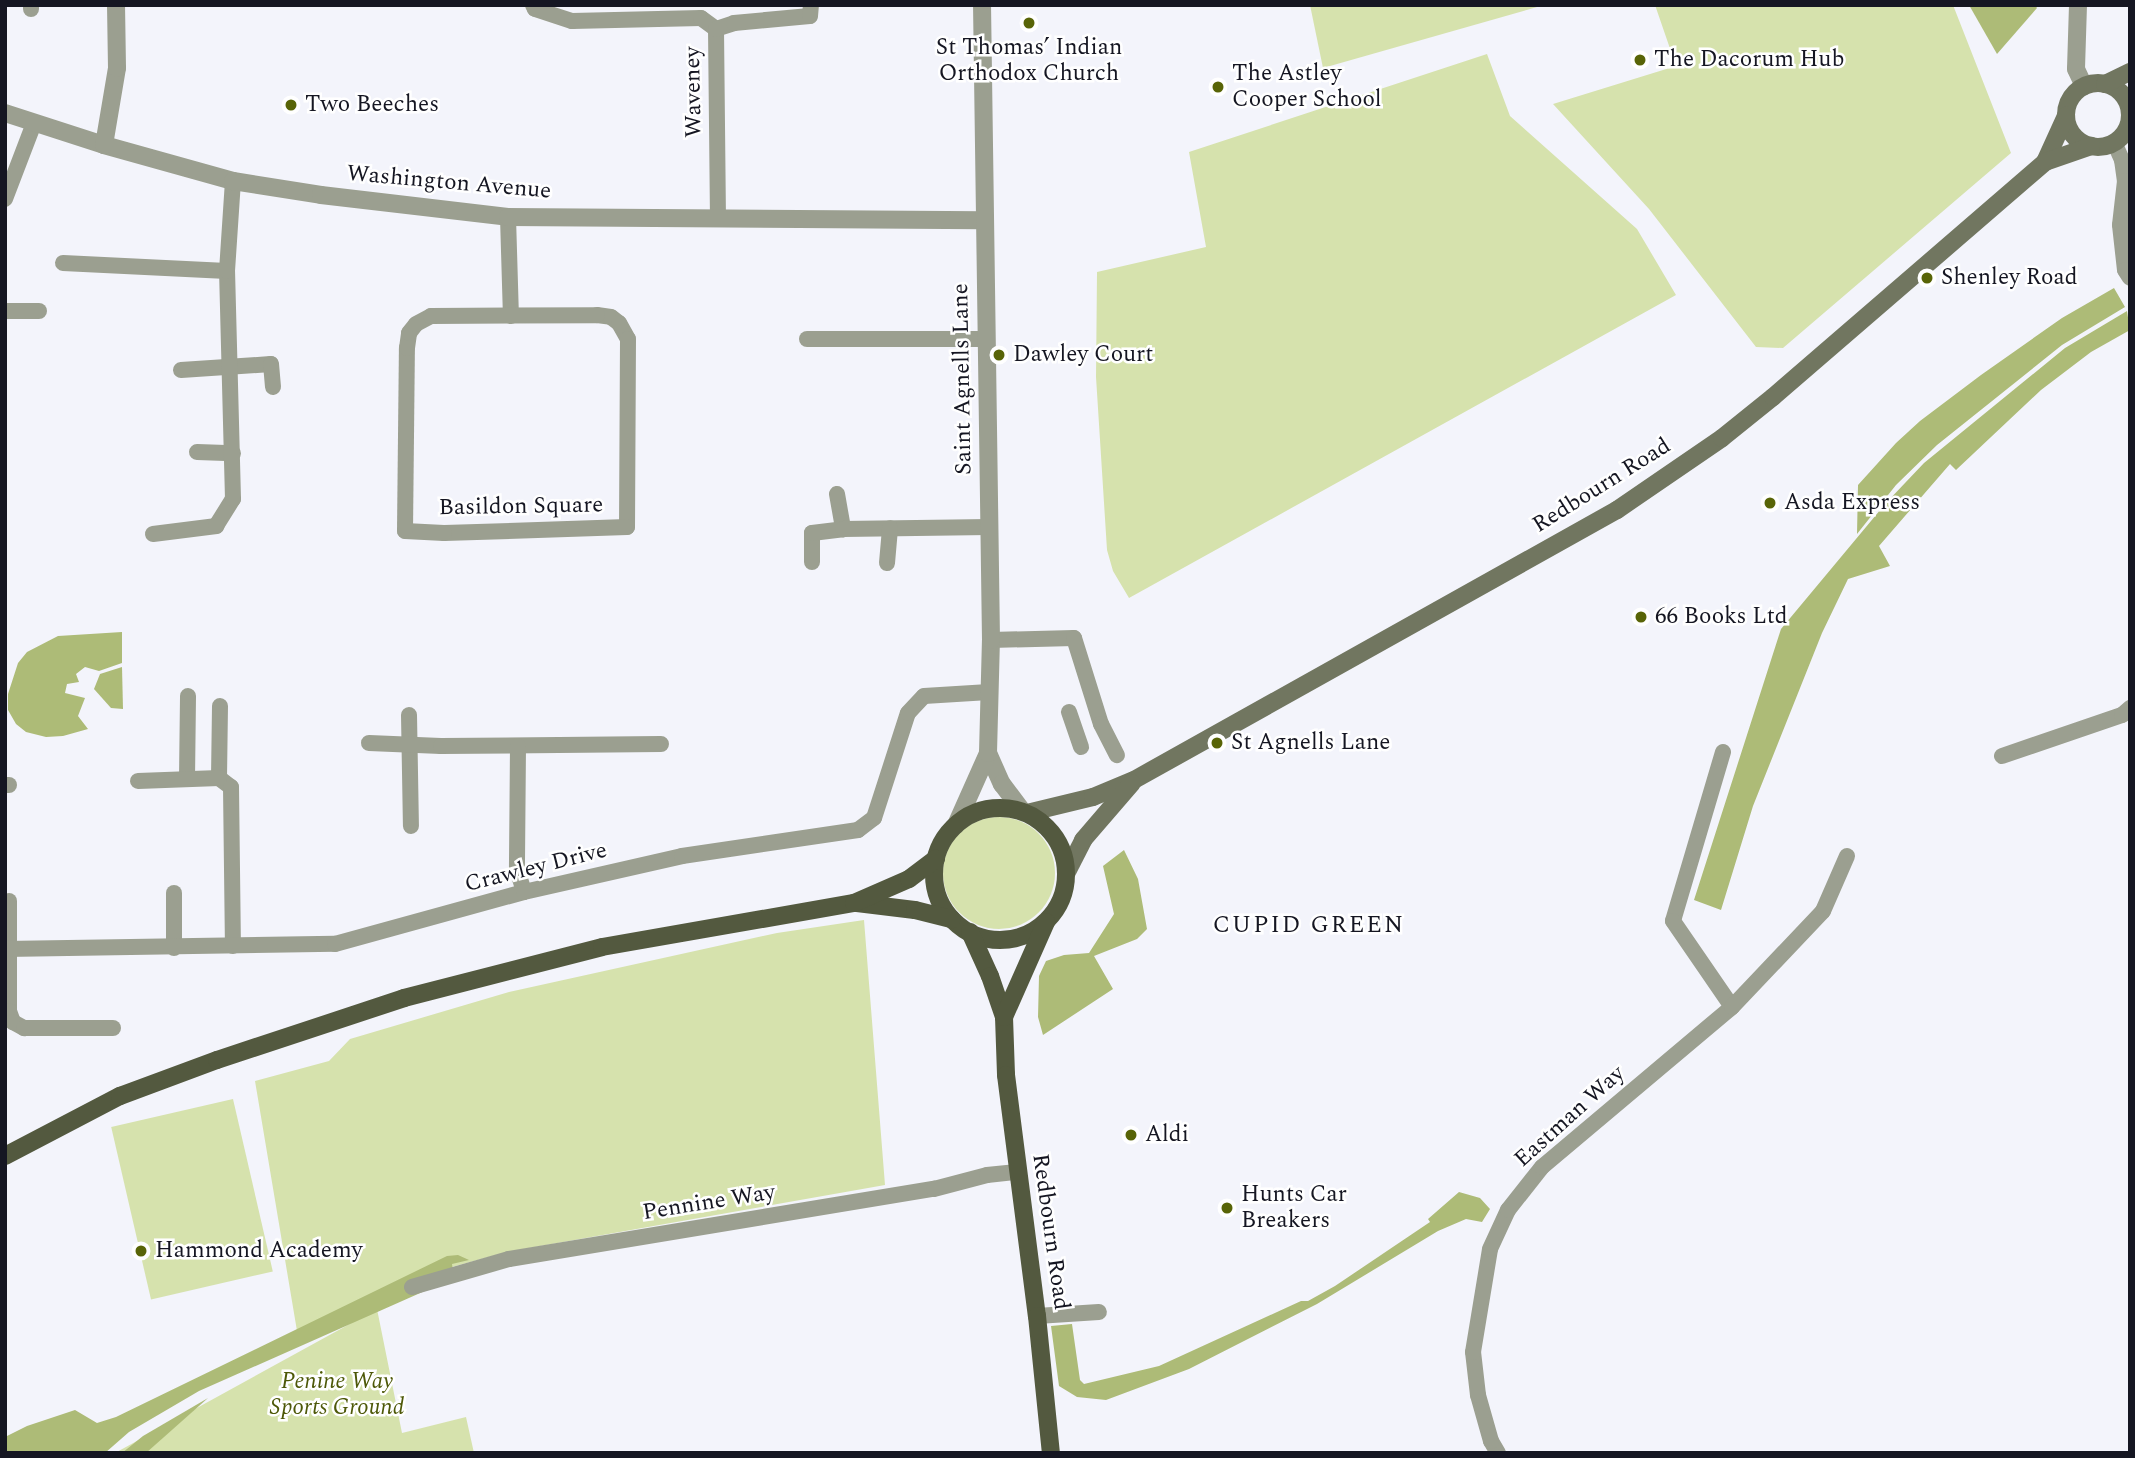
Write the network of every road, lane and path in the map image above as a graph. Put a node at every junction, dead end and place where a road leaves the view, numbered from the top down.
1 (116, 5) edge
2 (533, 5) edge
3 (811, 5) edge
4 (982, 5) edge
5 (2078, 5) edge
6 (716, 29) junction
7 (2130, 72) edge
8 (2105, 84) junction
9 (2084, 86) junction
10 (5, 113) edge
11 (2130, 113) edge
12 (2066, 116) junction
13 (34, 123) junction
14 (2114, 142) junction
15 (103, 145) junction
16 (2091, 146) junction
17 (2045, 162) junction
18 (233, 181) junction
19 (5, 199) edge
20 (508, 217) junction
21 (718, 219) junction
22 (983, 220) junction
23 (64, 263) dead end
24 (227, 271) junction
25 (2130, 278) edge
26 (5, 311) edge
27 (39, 311) dead end
28 (511, 316) junction
29 (807, 339) dead end
30 (987, 339) junction
31 (232, 366) junction
32 (181, 370) dead end
33 (273, 387) dead end
34 (197, 452) dead end
35 (233, 453) junction
36 (837, 494) dead end
37 (989, 527) junction
38 (890, 528) junction
39 (842, 529) junction
40 (153, 534) dead end
41 (812, 562) dead end
42 (887, 563) dead end
43 (991, 640) junction
44 (989, 692) junction
45 (188, 696) dead end
46 (220, 706) dead end
47 (2130, 708) edge
48 (1069, 712) dead end
49 (409, 715) dead end
50 (1101, 724) junction
51 (1075, 729) junction
52 (369, 743) dead end
53 (661, 744) dead end
54 (410, 745) junction
55 (518, 746) junction
56 (1081, 747) dead end
57 (1723, 752) dead end
58 (988, 753) junction
59 (1117, 755) dead end
60 (2002, 756) dead end
61 (219, 778) junction
62 (187, 779) junction
63 (1134, 780) junction
64 (138, 781) dead end
65 (1025, 812) junction
66 (956, 825) junction
67 (411, 826) dead end
68 (1847, 856) dead end
69 (936, 859) junction
70 (1067, 872) junction
71 (524, 892) junction
72 (174, 893) dead end
73 (9, 901) dead end
74 (854, 903) junction
75 (952, 919) junction
76 (1046, 922) junction
77 (970, 933) junction
78 (233, 946) junction
79 (174, 948) junction
80 (6, 949) edge
81 (1732, 1007) junction
82 (1004, 1017) junction
83 (113, 1028) dead end
84 (5, 1156) edge
85 (1017, 1172) junction
86 (412, 1287) dead end
87 (1099, 1312) dead end
88 (1037, 1316) junction
89 (1051, 1453) edge
90 (1498, 1453) edge

1 - 15 street
2 - 6 street, Waveney
3 - 6 street
4 - 22 street, Saint Agnells Lane
5 - 9 street
6 - 21 street, Waveney
7 - 8 main road
8 - 9 main road
8 - 11 main road
9 - 12 main road
10 - 13 street, Washington Avenue
11 - 14 main road
12 - 16 main road
12 - 17 main road, Redbourn Road
13 - 15 street, Washington Avenue
13 - 19 street
14 - 16 main road
14 - 25 street
15 - 18 street, Washington Avenue
16 - 17 main road, Redbourn Road
17 - 63 main road, Redbourn Road
18 - 20 street, Washington Avenue
18 - 24 street
20 - 21 street, Washington Avenue
20 - 28 street
21 - 22 street, Washington Avenue
22 - 30 street, Saint Agnells Lane
23 - 24 street
24 - 31 street
26 - 27 street
28 - 28 street, Basildon Square
29 - 30 street
30 - 37 street, Saint Agnells Lane
31 - 32 street
31 - 33 street
31 - 35 street
34 - 35 street
35 - 40 street
36 - 39 street
37 - 38 street
37 - 43 street, Saint Agnells Lane
38 - 39 street
38 - 42 street
39 - 41 street
43 - 44 street, Saint Agnells Lane
43 - 50 street
44 - 58 street, Saint Agnells Lane
44 - 71 street, Crawley Drive
45 - 62 street
46 - 61 street
47 - 60 street
48 - 51 street
49 - 54 street
50 - 51 street
50 - 59 street
51 - 56 street
52 - 54 street
53 - 55 street
54 - 55 street
54 - 67 street
55 - 71 street
57 - 81 street
58 - 65 street, Saint Agnells Lane
58 - 66 street, Saint Agnells Lane
61 - 62 street
61 - 78 street
62 - 64 street
63 - 65 main road, Redbourn Road
63 - 70 main road, Redbourn Road
65 - 66 main road
65 - 70 main road
66 - 69 main road
68 - 81 street, Eastman Way
69 - 74 main road
69 - 75 main road
70 - 76 main road
71 - 78 street, Crawley Drive
72 - 79 street
73 - 80 street
74 - 75 main road
74 - 84 main road
75 - 77 main road
76 - 77 main road
76 - 82 main road, Redbourn Road
77 - 82 main road, Redbourn Road
78 - 79 street, Crawley Drive
79 - 80 street, Crawley Drive
80 - 83 street
81 - 90 street, Eastman Way
82 - 85 main road, Redbourn Road
85 - 86 street, Pennine Way
85 - 88 main road, Redbourn Road
87 - 88 street
88 - 89 main road, Redbourn Road

